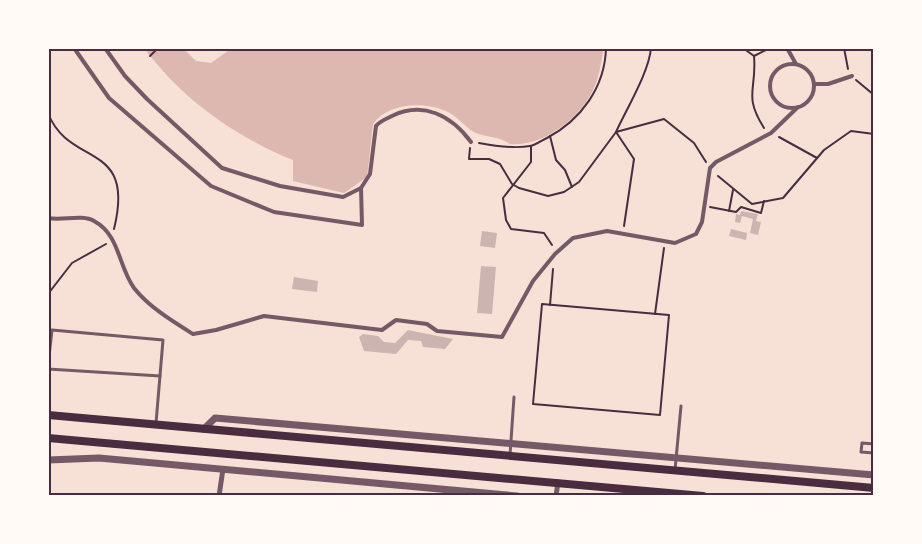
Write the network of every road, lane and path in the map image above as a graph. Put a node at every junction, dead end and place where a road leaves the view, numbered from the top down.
1 (74, 48) edge
2 (105, 48) edge
3 (158, 48) edge
4 (182, 48) edge
5 (202, 48) edge
6 (606, 48) edge
7 (651, 48) edge
8 (743, 48) edge
9 (770, 48) edge
10 (787, 48) edge
11 (150, 56) dead end
12 (754, 56) junction
13 (796, 64) junction
14 (852, 76) dead end
15 (814, 84) junction
16 (798, 107) junction
17 (48, 113) edge
18 (616, 132) junction
19 (771, 133) junction
20 (874, 134) edge
21 (550, 136) junction
22 (471, 142) junction
23 (531, 146) junction
24 (817, 158) junction
25 (710, 168) junction
26 (512, 184) junction
27 (572, 187) junction
28 (361, 188) junction
29 (733, 189) junction
30 (764, 201) junction
31 (704, 206) junction
32 (729, 211) junction
33 (48, 218) edge
34 (112, 235) junction
35 (623, 235) junction
36 (664, 241) junction
37 (555, 254) junction
38 (48, 294) edge
39 (550, 304) junction
40 (655, 314) junction
41 (48, 367) edge
42 (160, 376) junction
43 (513, 397) dead end
44 (681, 406) dead end
45 (48, 415) edge
46 (156, 425) junction
47 (204, 429) junction
48 (48, 438) edge
49 (511, 443) junction
50 (874, 444) edge
51 (874, 453) edge
52 (510, 457) junction
53 (676, 458) junction
54 (48, 460) edge
55 (223, 469) junction
56 (675, 472) junction
57 (874, 475) edge
58 (558, 482) junction
59 (874, 488) edge
60 (458, 493) edge
61 (219, 496) edge
62 (517, 496) edge
63 (556, 496) edge
64 (703, 496) edge

1 - 28 street
2 - 28 street
3 - 11 path
4 - 5 path
6 - 21 path
7 - 18 path
8 - 12 path
9 - 12 path
10 - 13 street
12 - 19 path
13 - 15 street
13 - 16 street
14 - 15 street
15 - 16 street
16 - 19 street
17 - 34 path
18 - 25 path
18 - 27 path
18 - 35 path
19 - 24 path
19 - 25 street
20 - 24 path
21 - 23 path
21 - 27 path
22 - 23 path
22 - 26 path
22 - 28 street
23 - 26 path
24 - 30 path
25 - 29 path
25 - 31 street
26 - 27 path
26 - 37 path
29 - 30 path
29 - 32 path
30 - 32 path
31 - 32 path
31 - 36 street
33 - 34 street
34 - 37 street
34 - 38 path
35 - 36 street
35 - 37 street
36 - 40 path
37 - 39 path
39 - 40 path
39 - 40 path
41 - 42 lane
41 - 42 lane
42 - 46 lane
43 - 49 lane
44 - 53 lane
45 - 46 main road
46 - 47 main road
47 - 49 street
47 - 52 main road
48 - 58 main road
49 - 52 lane
49 - 53 street
50 - 51 lane
52 - 56 main road
53 - 56 lane
53 - 57 street
54 - 55 street
55 - 60 street
55 - 61 street
56 - 59 main road
58 - 63 street
58 - 64 main road
60 - 62 street

